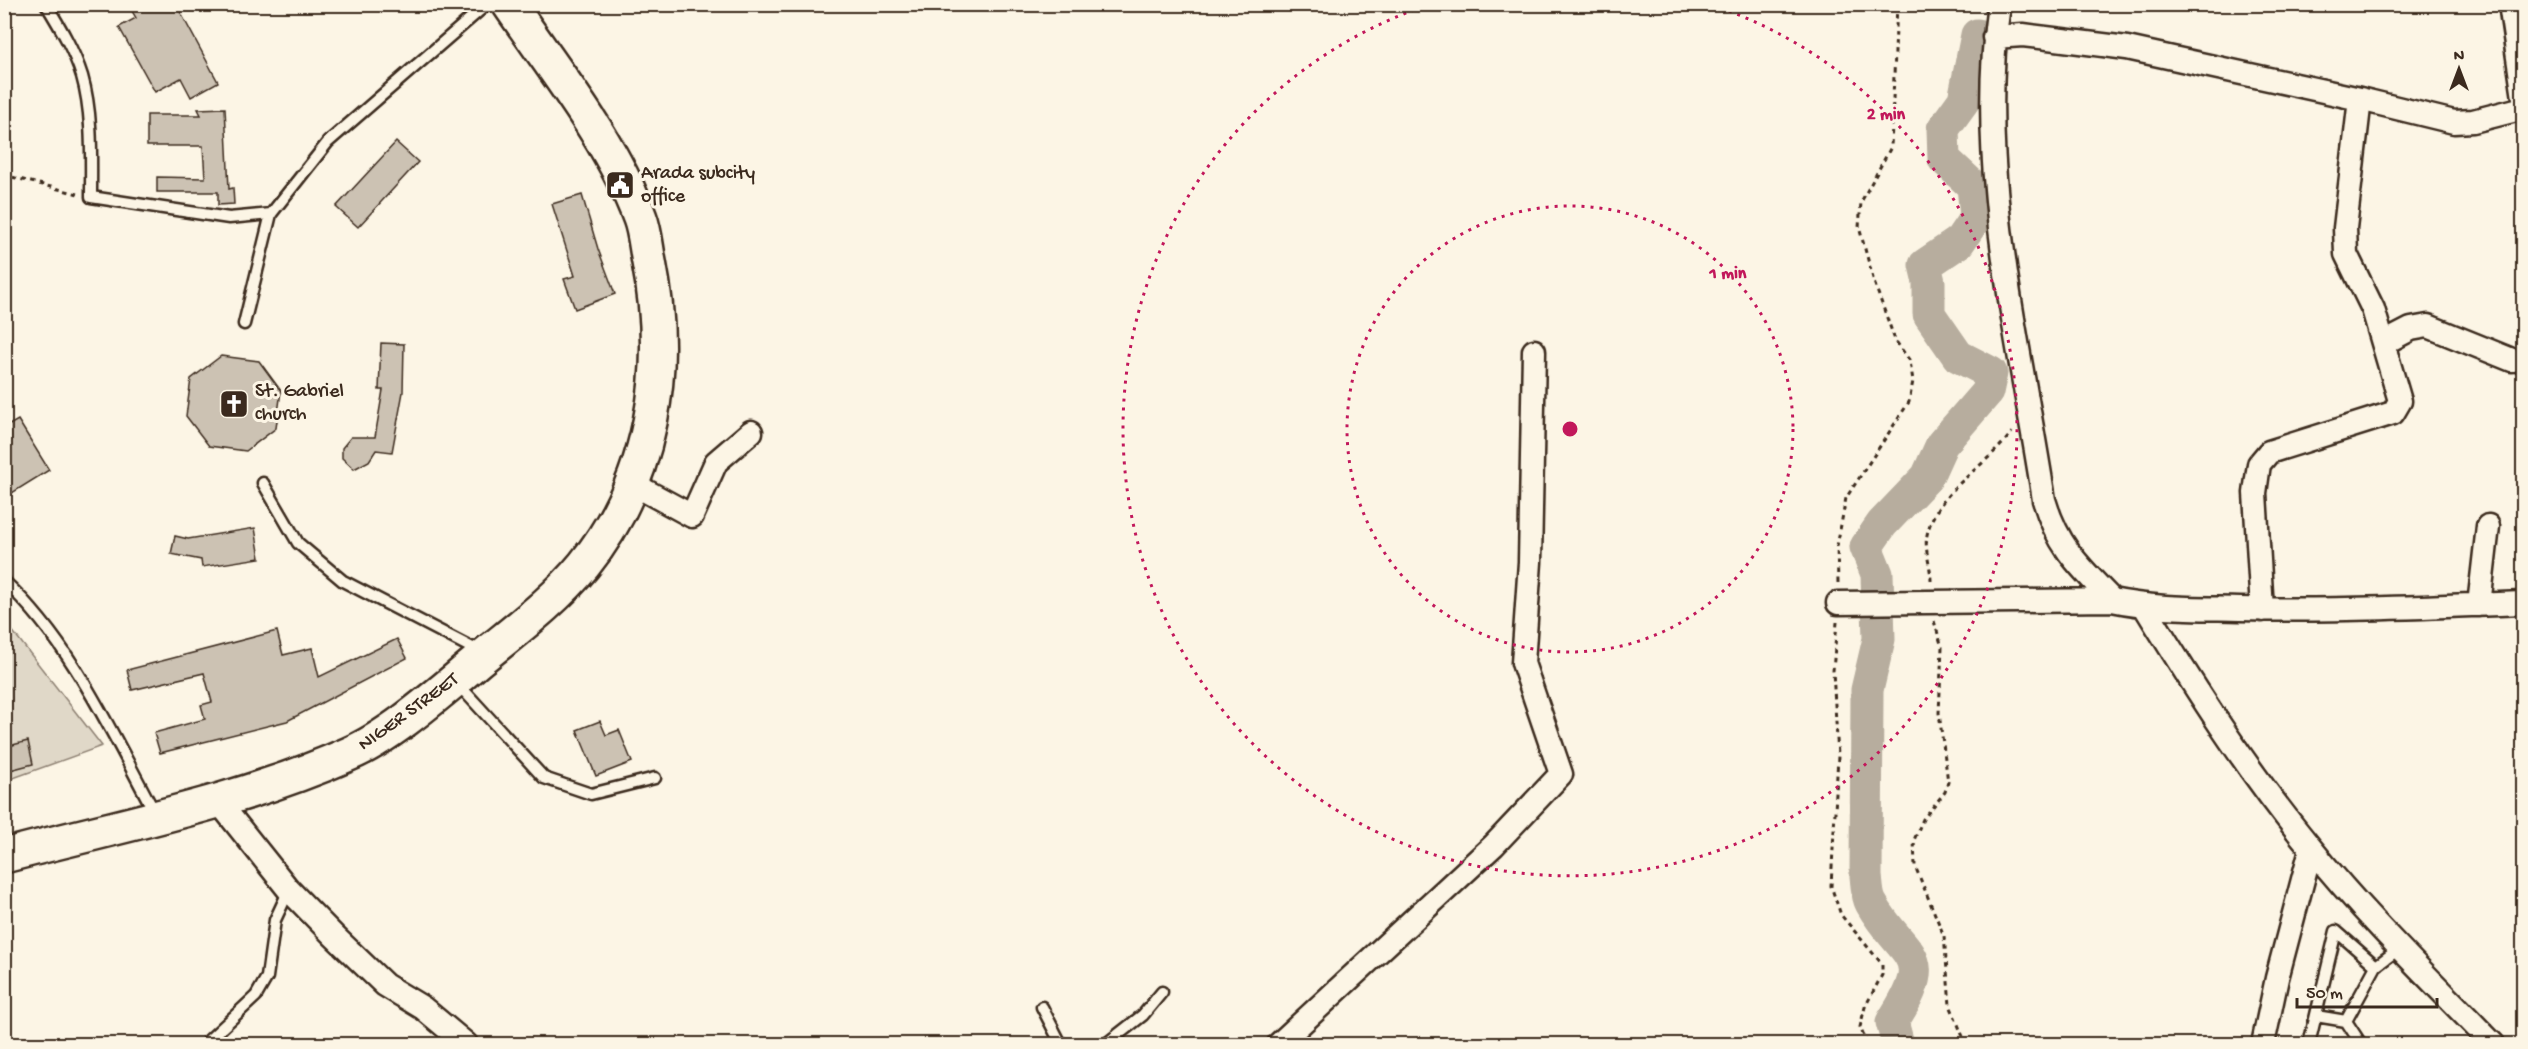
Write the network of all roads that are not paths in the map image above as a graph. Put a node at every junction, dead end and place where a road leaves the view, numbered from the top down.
1 (46, 4) edge
2 (487, 4) edge
3 (509, 4) edge
4 (1999, 4) edge
5 (2510, 4) edge
6 (1994, 37) junction
7 (2520, 49) edge
8 (2523, 98) edge
9 (2360, 99) junction
10 (2523, 108) edge
11 (271, 214) junction
12 (244, 324) dead end
13 (2384, 343) junction
14 (1534, 351) dead end
15 (2512, 360) dead end
16 (752, 432) dead end
17 (263, 483) dead end
18 (633, 484) junction
19 (2488, 526) dead end
20 (4, 582) edge
21 (2112, 600) junction
22 (1838, 603) road end
23 (2523, 603) edge
24 (2479, 605) junction
25 (2145, 607) junction
26 (2262, 610) junction
27 (485, 654) junction
28 (454, 680) junction
29 (655, 778) dead end
30 (218, 801) junction
31 (159, 819) junction
32 (2311, 849) junction
33 (4, 856) edge
34 (289, 890) junction
35 (2400, 948) junction
36 (2376, 966) junction
37 (1162, 992) dead end
38 (1042, 1007) dead end
39 (2316, 1016) junction
40 (2346, 1020) junction
41 (209, 1040) dead end
42 (2311, 1043) edge
43 (466, 1044) edge
44 (1061, 1044) edge
45 (1106, 1044) edge
46 (1279, 1044) edge
47 (2263, 1044) edge
48 (2361, 1044) edge
49 (2493, 1044) edge

1 - 11 lane
2 - 11 lane
3 - 18 main road, NIGER STREET
4 - 6 street
5 - 7 street
6 - 9 street
6 - 21 street
7 - 8 street
9 - 10 street
9 - 13 street
11 - 12 lane
13 - 15 street
13 - 26 street
14 - 46 street
16 - 18 street
17 - 27 lane
18 - 27 main road, NIGER STREET
19 - 24 street
20 - 31 lane
21 - 22 street
21 - 25 street
23 - 24 street
24 - 26 street
25 - 26 street
25 - 32 street
27 - 28 main road, NIGER STREET
28 - 29 lane
28 - 30 main road, NIGER STREET
30 - 31 main road, NIGER STREET
30 - 34 street
31 - 33 main road, NIGER STREET
32 - 35 street
32 - 47 street
34 - 41 lane
34 - 43 street
35 - 36 lane
35 - 49 street
36 - 39 lane
36 - 40 lane
37 - 45 lane
38 - 44 lane
39 - 40 lane
39 - 42 lane
40 - 48 lane

